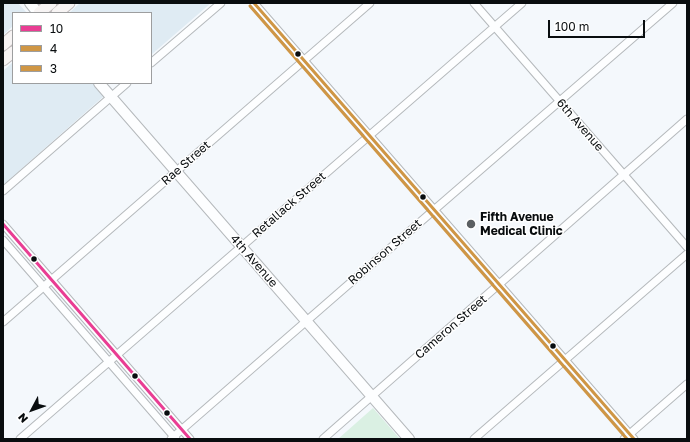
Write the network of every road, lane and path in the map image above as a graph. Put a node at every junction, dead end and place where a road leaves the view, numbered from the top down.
1 (30, 3) edge
2 (51, 3) edge
3 (69, 3) edge
4 (220, 3) edge
5 (254, 3) edge
6 (370, 3) edge
7 (474, 3) edge
8 (522, 3) edge
9 (673, 3) edge
10 (38, 12) edge
11 (40, 12) edge
12 (58, 12) edge
13 (494, 26) junction
14 (12, 37) edge
15 (3, 45) edge
16 (12, 53) edge
17 (3, 60) edge
18 (304, 60) junction
19 (152, 62) edge
20 (100, 84) edge
21 (126, 84) edge
22 (111, 97) junction
23 (559, 101) junction
24 (687, 119) edge
25 (370, 135) junction
26 (176, 172) junction
27 (624, 175) junction
28 (3, 191) edge
29 (434, 210) junction
30 (3, 224) edge
31 (3, 240) edge
32 (241, 246) junction
33 (687, 248) edge
34 (687, 254) edge
35 (52, 280) junction
36 (499, 285) junction
37 (43, 287) junction
38 (306, 321) junction
39 (3, 322) edge
40 (117, 354) junction
41 (565, 360) junction
42 (108, 361) junction
43 (687, 384) edge
44 (372, 396) junction
45 (182, 429) junction
46 (629, 437) edge
47 (174, 438) edge
48 (20, 439) edge
49 (190, 439) edge
50 (323, 439) edge
51 (409, 439) edge
52 (474, 439) edge

1 - 10 street
2 - 11 main road
3 - 12 main road
4 - 19 street
5 - 18 street
6 - 18 street, Rae Street
7 - 13 street, 6th Avenue
8 - 13 street, Retallack Street
9 - 23 street, Robinson Street
13 - 23 street, 6th Avenue
13 - 25 street, Retallack Street
14 - 15 main road
16 - 17 main road
18 - 25 street
18 - 26 street, Rae Street
20 - 22 street, 4th Avenue
21 - 22 street
22 - 26 street, 4th Avenue
22 - 28 street
23 - 27 street, 6th Avenue
23 - 29 street, Robinson Street
24 - 27 street, Cameron Street
25 - 29 street
25 - 32 street, Retallack Street
26 - 32 street, 4th Avenue
26 - 35 street, Rae Street
27 - 33 street, 6th Avenue
27 - 36 street, Cameron Street
29 - 36 street
29 - 38 street, Robinson Street
30 - 35 street
31 - 37 street
32 - 38 street, 4th Avenue
32 - 40 street, Retallack Street
34 - 41 street
35 - 37 street, Rae Street
35 - 40 street
36 - 41 street
36 - 44 street, Cameron Street
37 - 39 street, Rae Street
37 - 42 street
38 - 44 street, 4th Avenue
38 - 45 street, Robinson Street
40 - 42 street, Retallack Street
40 - 45 street
41 - 46 street
41 - 52 street
42 - 47 street
42 - 48 street, Retallack Street
43 - 46 street
44 - 50 street, Cameron Street
44 - 51 street, 4th Avenue
45 - 47 street, Robinson Street
45 - 49 street

